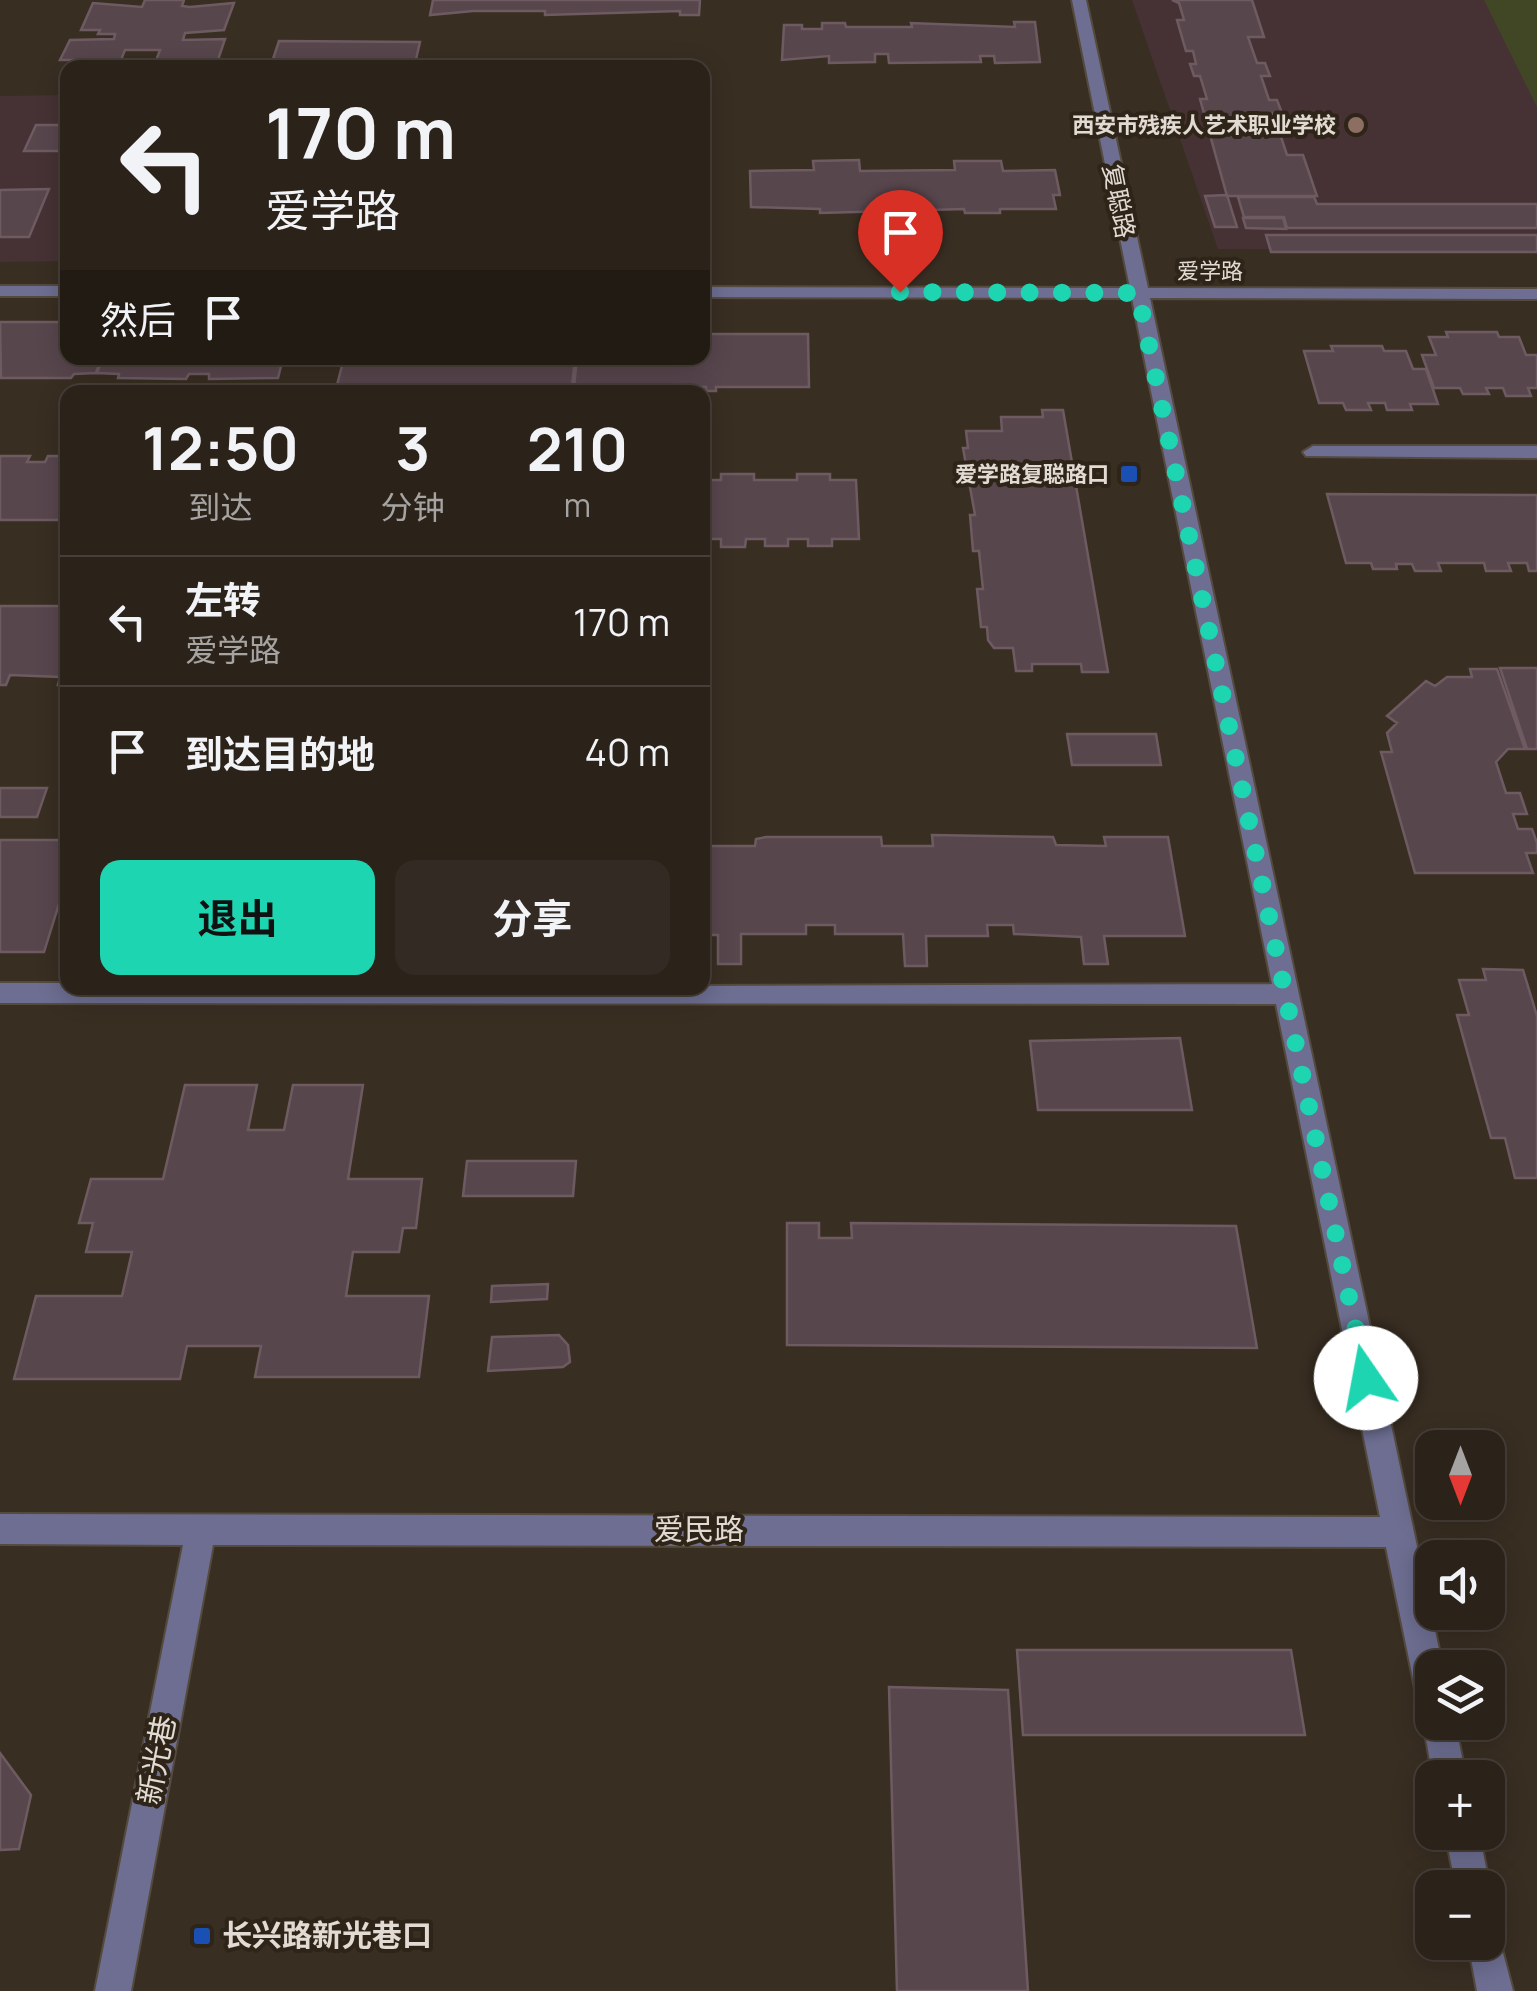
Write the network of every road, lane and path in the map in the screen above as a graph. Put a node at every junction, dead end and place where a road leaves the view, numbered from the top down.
1 (1079, 0) edge
2 (0, 290) edge
3 (60, 291) edge
4 (710, 292) edge
5 (1138, 293) junction
6 (1537, 294) edge
7 (1313, 452) dead end
8 (1537, 452) edge
9 (0, 992) edge
10 (60, 992) edge
11 (710, 993) edge
12 (1286, 994) junction
13 (201, 1528) junction
14 (0, 1529) edge
15 (1399, 1532) junction
16 (1423, 1650) edge
17 (1489, 1960) edge
18 (113, 1991) edge
19 (1495, 1991) edge

1 - 5 street, 复聪路
2 - 3 street
4 - 5 street, 爱学路
5 - 6 street, 爱学路
5 - 12 street, 复聪路
7 - 8 street
9 - 10 street
11 - 12 street
12 - 15 street, 复聪路
13 - 14 street, 爱民路
13 - 15 street, 爱民路
13 - 18 street, 新光巷
15 - 16 street, 复聪路
17 - 19 street

